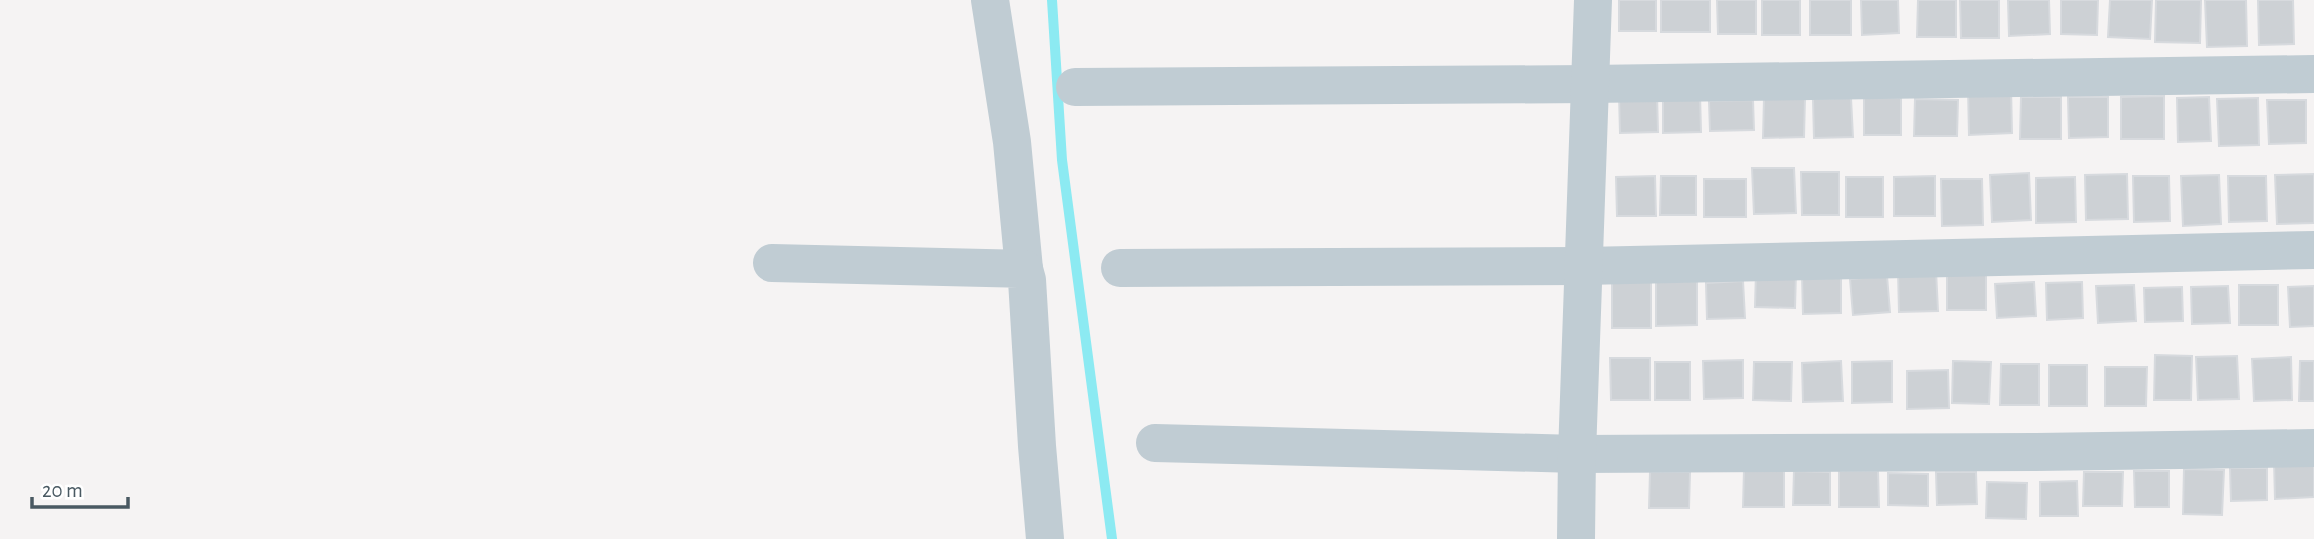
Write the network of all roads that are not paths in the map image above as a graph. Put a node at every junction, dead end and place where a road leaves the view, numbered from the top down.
1 (990, 0) edge
2 (1593, 0) edge
3 (2314, 74) edge
4 (1590, 84) junction
5 (1075, 87) dead end
6 (2314, 250) edge
7 (772, 263) dead end
8 (1584, 266) junction
9 (1024, 268) junction
10 (1120, 268) dead end
11 (1155, 443) dead end
12 (2314, 448) edge
13 (1577, 454) junction
14 (1045, 539) edge
15 (1576, 539) edge

1 - 9 street
2 - 4 street
3 - 4 street
4 - 5 street
4 - 8 street
6 - 8 street
7 - 9 street
8 - 10 street
8 - 13 street
9 - 14 street
11 - 13 street
12 - 13 street
13 - 15 street

